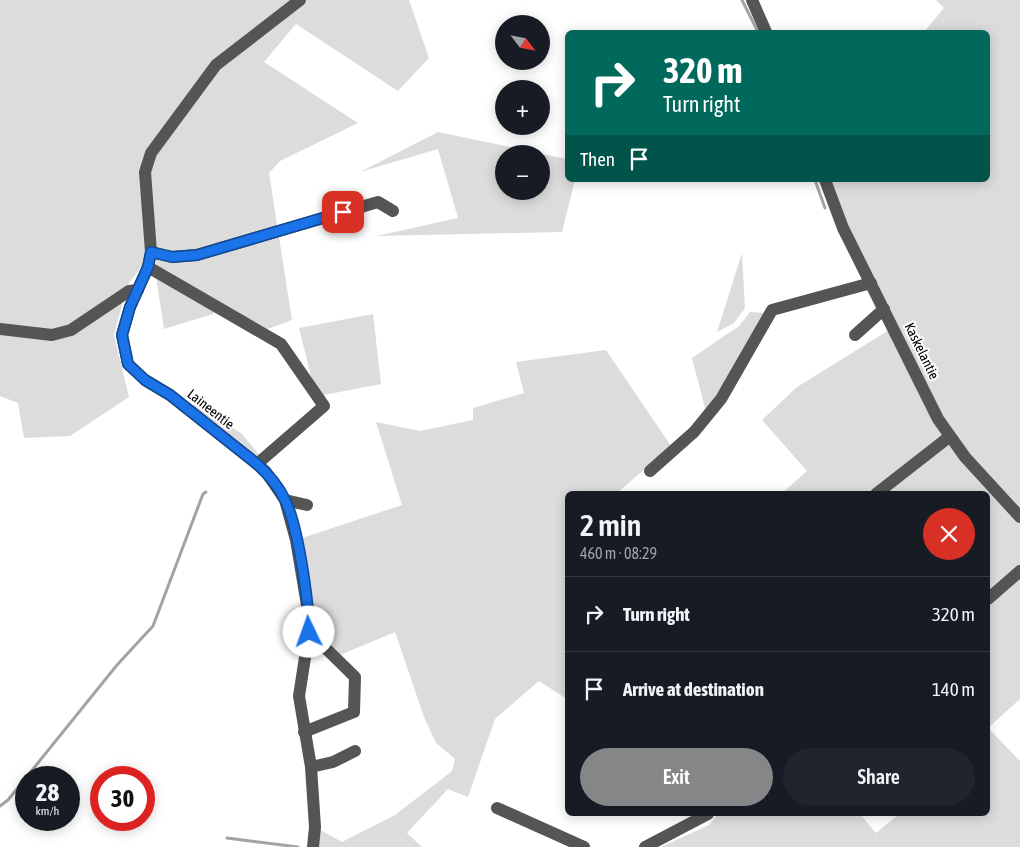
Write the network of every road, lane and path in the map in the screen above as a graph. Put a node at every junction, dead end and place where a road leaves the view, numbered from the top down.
1 (300, 0) edge
2 (752, 0) edge
3 (765, 30) edge
4 (826, 182) edge
5 (393, 211) dead end
6 (151, 252) junction
7 (148, 267) junction
8 (871, 283) junction
9 (138, 290) junction
10 (884, 309) junction
11 (0, 329) edge
12 (855, 335) dead end
13 (949, 437) junction
14 (257, 464) junction
15 (650, 471) dead end
16 (880, 491) edge
17 (285, 500) junction
18 (307, 505) dead end
19 (1020, 517) edge
20 (1020, 571) edge
21 (990, 597) edge
22 (309, 632) junction
23 (304, 732) junction
24 (355, 750) dead end
25 (311, 767) junction
26 (497, 808) dead end
27 (704, 816) edge
28 (312, 847) edge
29 (584, 847) edge
30 (644, 847) edge

1 - 6 street, Laineentie
2 - 3 street
4 - 8 street, Kaskelantie
5 - 6 street
6 - 7 street, Laineentie
7 - 9 street, Laineentie
7 - 14 street
8 - 10 street, Kaskelantie
8 - 15 street
9 - 11 street
9 - 14 street, Laineentie
10 - 12 street
10 - 13 street, Kaskelantie
13 - 16 street
13 - 19 street, Kaskelantie
14 - 17 street, Laineentie
17 - 18 street
17 - 22 street, Laineentie
20 - 21 street
22 - 23 street, Laineentie
22 - 23 street
23 - 25 street, Laineentie
24 - 25 street
25 - 28 street, Laineentie
26 - 29 street
27 - 30 street

